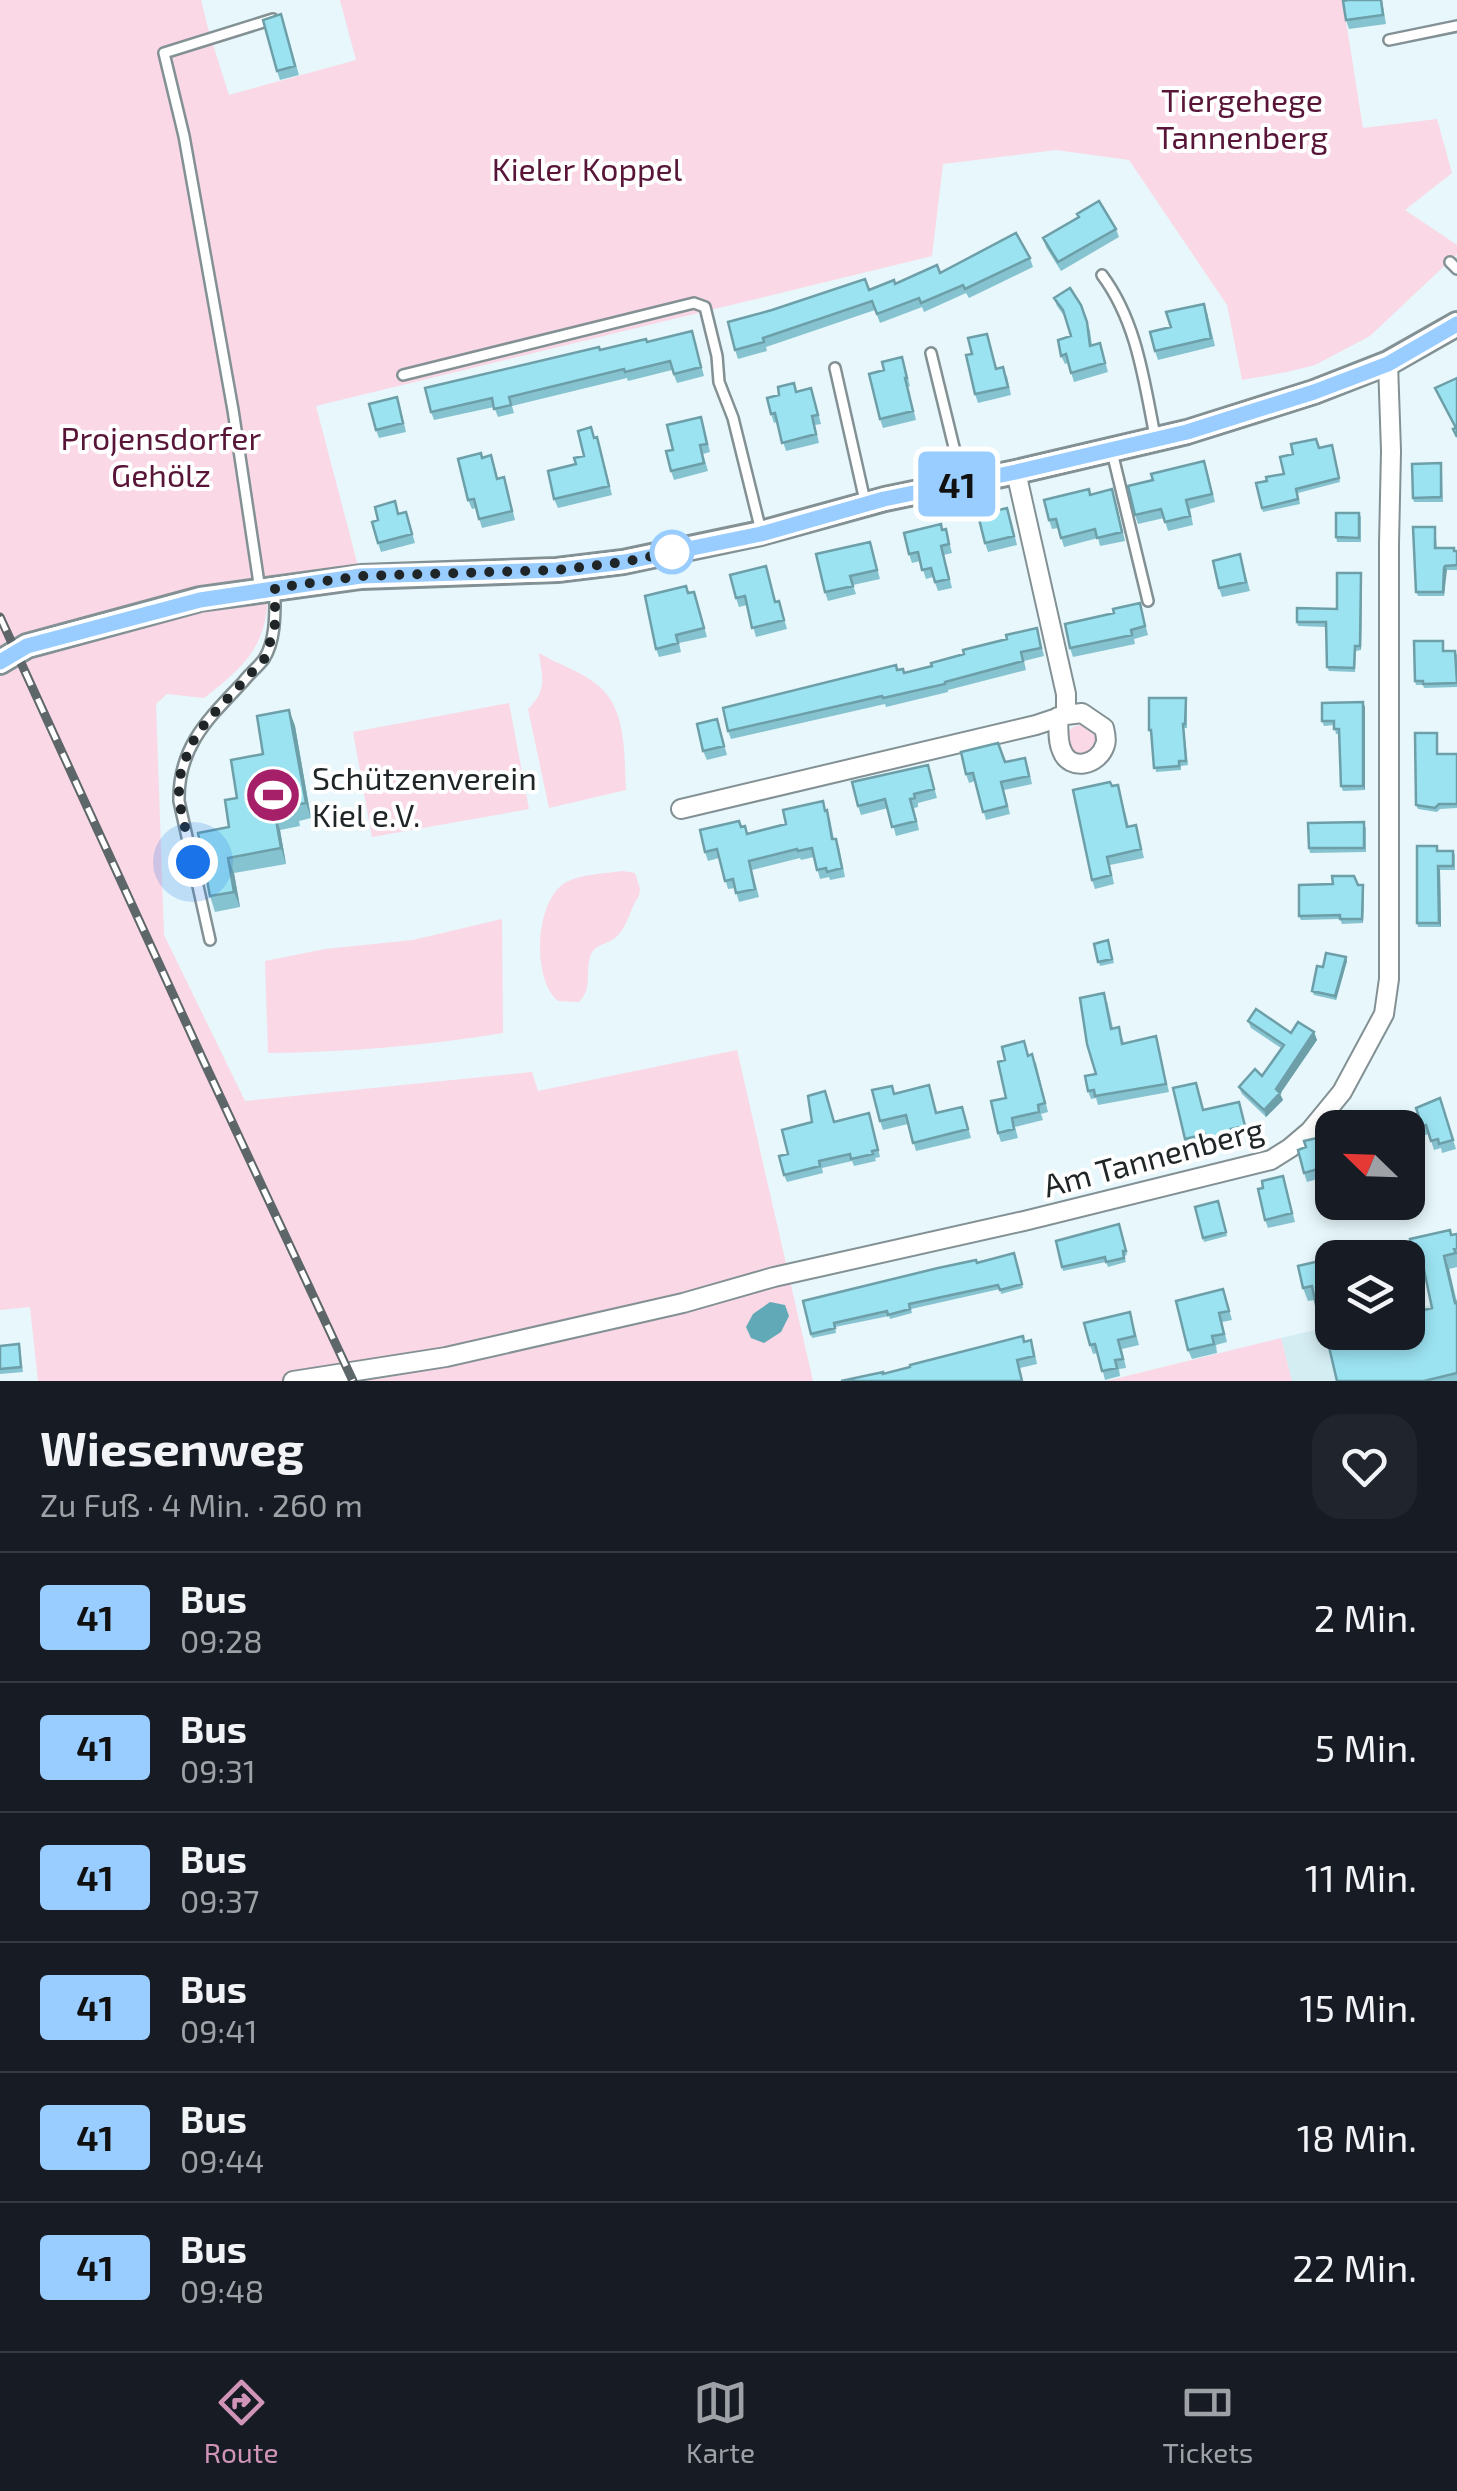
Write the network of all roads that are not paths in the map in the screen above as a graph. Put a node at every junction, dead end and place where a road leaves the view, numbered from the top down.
1 (280, 16) edge
2 (1457, 26) edge
3 (1389, 40) dead end
4 (1102, 275) dead end
5 (1457, 324) edge
6 (931, 353) dead end
7 (1388, 364) junction
8 (834, 368) dead end
9 (403, 376) dead end
10 (1156, 439) junction
11 (1111, 449) junction
12 (1016, 472) junction
13 (963, 483) junction
14 (866, 504) junction
15 (761, 534) junction
16 (267, 589) junction
17 (1148, 601) dead end
18 (0, 662) edge
19 (682, 809) dead end
20 (210, 940) dead end
21 (293, 1381) edge

1 - 16 lane
2 - 3 lane
4 - 10 lane
5 - 7 street
6 - 13 lane
7 - 10 street
7 - 21 street, Am Tannenberg
8 - 14 lane
9 - 15 lane
10 - 11 street
11 - 12 street
11 - 17 lane
12 - 13 street
12 - 19 street
13 - 14 street
14 - 15 street
15 - 16 street
16 - 18 street
16 - 20 lane

